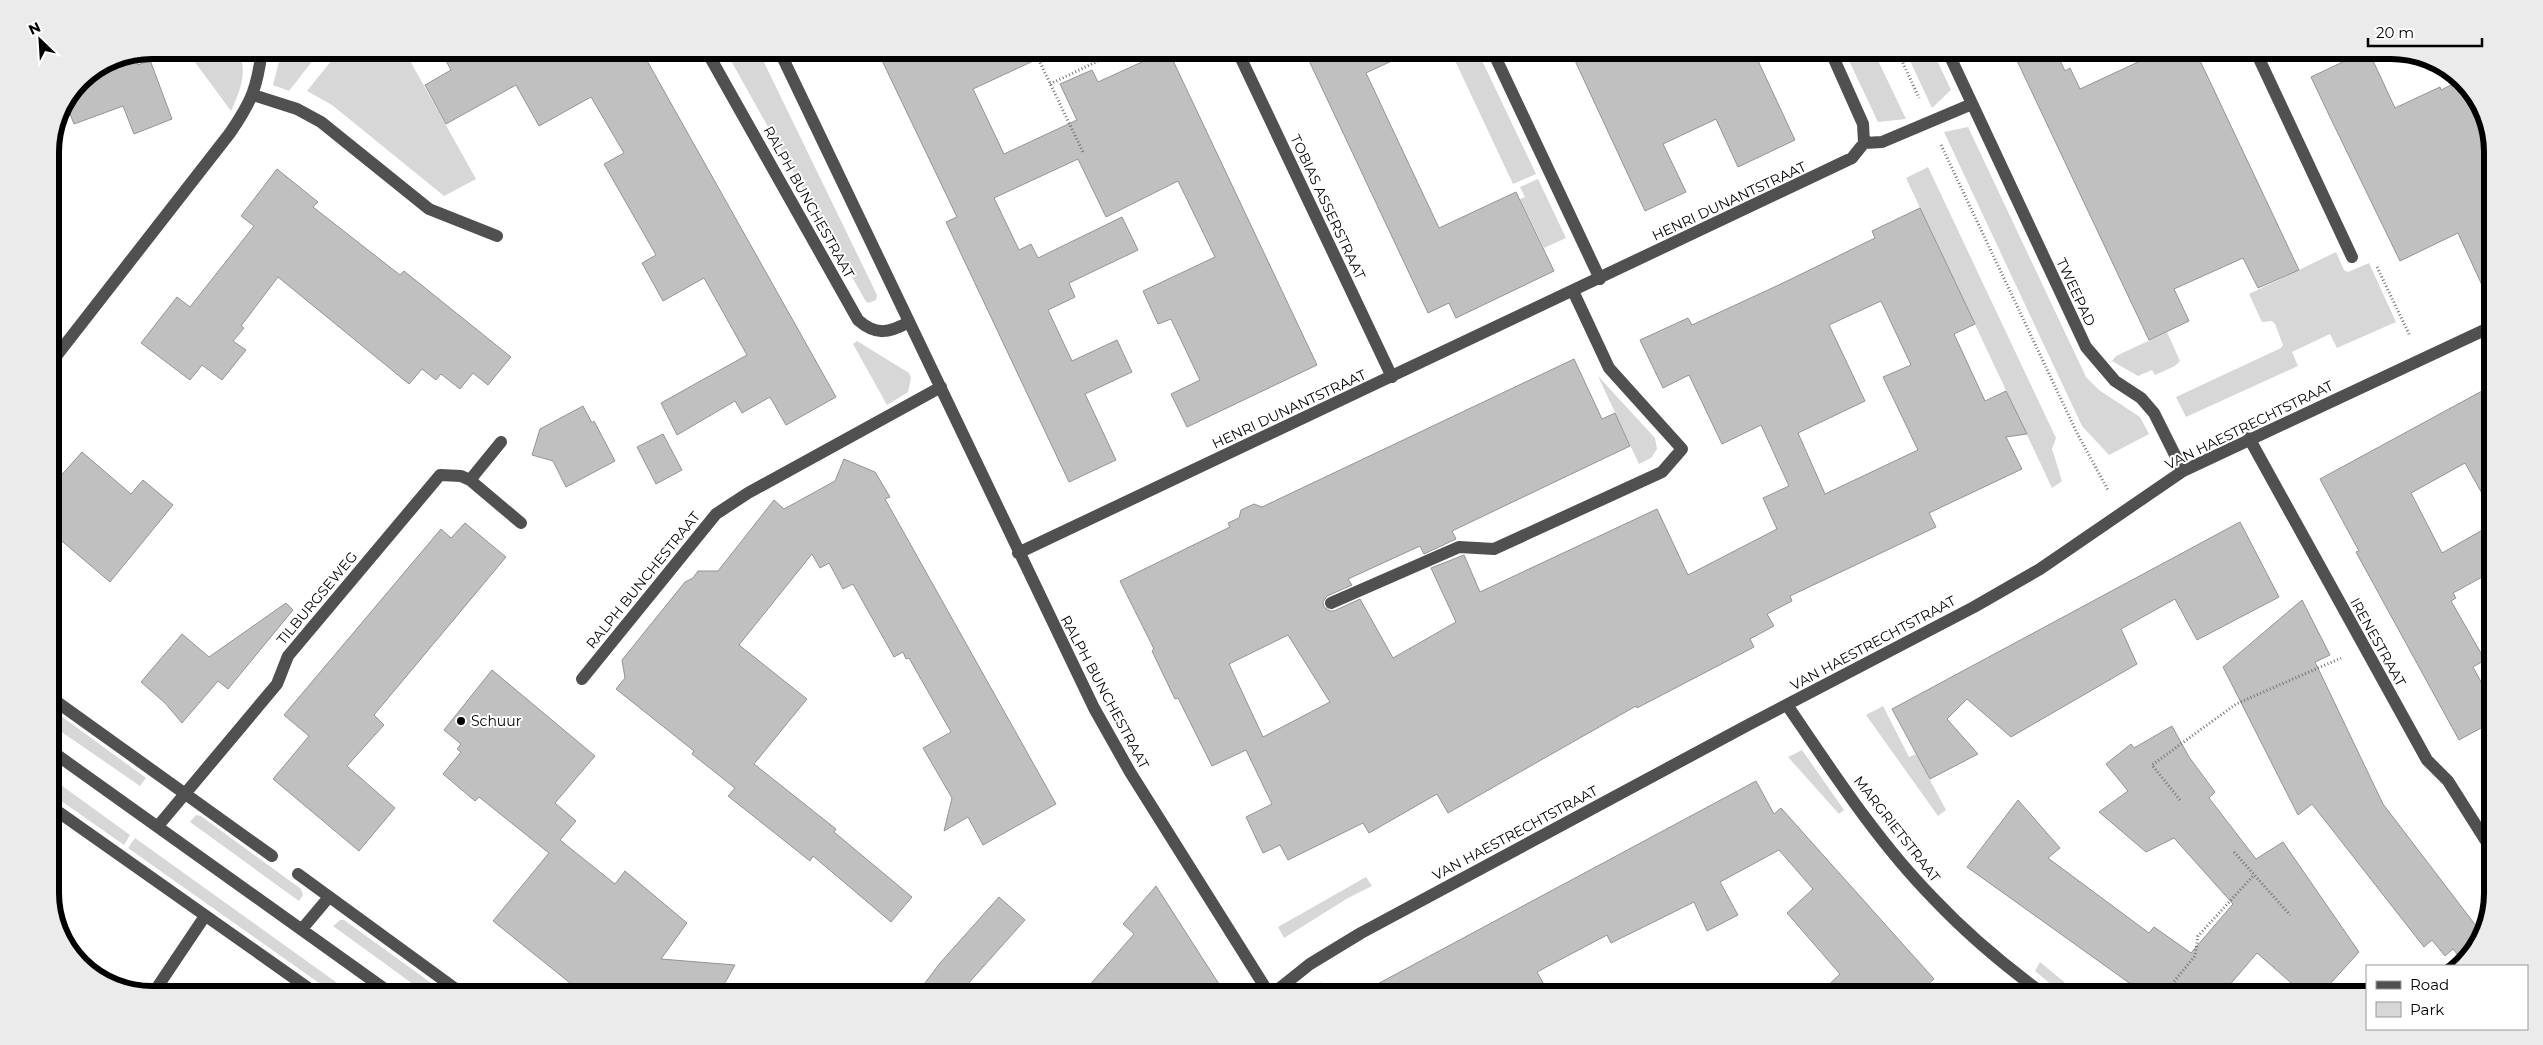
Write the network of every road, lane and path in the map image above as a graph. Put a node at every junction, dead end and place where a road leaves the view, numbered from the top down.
1 (261, 59) edge
2 (711, 59) edge
3 (783, 59) edge
4 (1038, 59) edge
5 (1102, 59) edge
6 (1241, 59) edge
7 (1496, 59) edge
8 (1834, 59) edge
9 (1901, 59) edge
10 (1951, 59) edge
11 (2259, 59) edge
12 (1050, 84) junction
13 (253, 94) junction
14 (1972, 104) junction
15 (1930, 122) junction
16 (1864, 143) junction
17 (1083, 152) dead end
18 (497, 236) dead end
19 (2352, 257) joint
20 (1600, 279) junction
21 (1573, 291) junction
22 (909, 322) junction
23 (2484, 330) edge
24 (59, 352) edge
25 (2420, 359) junction
26 (1392, 377) junction
27 (941, 388) junction
28 (2249, 438) junction
29 (501, 442) dead end
30 (2183, 471) junction
31 (470, 480) junction
32 (2120, 513) junction
33 (521, 522) dead end
34 (1018, 553) junction
35 (1331, 603) dead end
36 (2364, 648) junction
37 (582, 678) dead end
38 (59, 703) edge
39 (1787, 705) junction
40 (59, 756) edge
41 (186, 793) junction
42 (2180, 800) dead end
43 (59, 812) edge
44 (158, 826) junction
45 (2484, 838) edge
46 (2234, 852) dead end
47 (272, 856) dead end
48 (298, 874) dead end
49 (2254, 875) junction
50 (329, 896) junction
51 (2290, 915) dead end
52 (206, 916) junction
53 (302, 929) junction
54 (158, 986) edge
55 (305, 986) edge
56 (381, 986) edge
57 (452, 986) edge
58 (1264, 986) edge
59 (1282, 986) edge
60 (2034, 986) edge
61 (2171, 986) edge

1 - 13 street
2 - 22 street, RALPH BUNCHESTRAAT
3 - 22 street, RALPH BUNCHESTRAAT
4 - 12 path
5 - 12 path
6 - 26 street, TOBIAS ASSERSTRAAT
7 - 20 street
8 - 16 street
9 - 15 path
10 - 14 street, TWEEPAD
11 - 19 street
12 - 17 path
13 - 18 street
13 - 24 street
14 - 15 street
14 - 30 street, TWEEPAD
15 - 16 street
15 - 32 path
16 - 20 street, HENRI DUNANTSTRAAT
19 - 25 path
20 - 21 street, HENRI DUNANTSTRAAT
21 - 26 street, HENRI DUNANTSTRAAT
21 - 35 street
22 - 27 street, RALPH BUNCHESTRAAT
23 - 25 street, VAN HAESTRECHTSTRAAT
25 - 28 street, VAN HAESTRECHTSTRAAT
26 - 34 street, HENRI DUNANTSTRAAT
27 - 34 street, RALPH BUNCHESTRAAT
27 - 37 street, RALPH BUNCHESTRAAT
28 - 30 street, VAN HAESTRECHTSTRAAT
28 - 36 street, IRENESTRAAT
29 - 31 street
30 - 32 street, VAN HAESTRECHTSTRAAT
31 - 33 street, TILBURGSEWEG
31 - 41 street, TILBURGSEWEG
32 - 39 street, VAN HAESTRECHTSTRAAT
34 - 58 street, RALPH BUNCHESTRAAT
36 - 42 path
36 - 45 street, IRENESTRAAT
38 - 41 street
39 - 59 street, VAN HAESTRECHTSTRAAT
39 - 60 street, MARGRIETSTRAAT
40 - 44 street
41 - 44 street, TILBURGSEWEG
41 - 47 street
43 - 52 street
44 - 53 street
46 - 49 path
48 - 50 street
49 - 51 path
49 - 61 path
50 - 53 street
50 - 57 street
52 - 54 street
52 - 55 street
53 - 56 street

